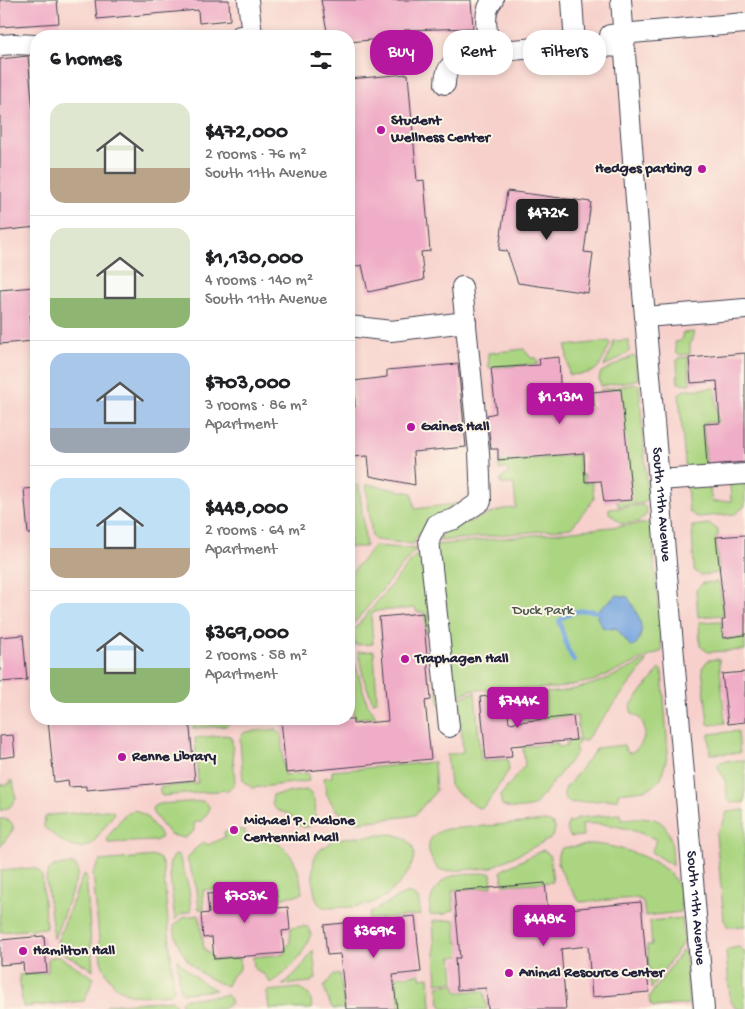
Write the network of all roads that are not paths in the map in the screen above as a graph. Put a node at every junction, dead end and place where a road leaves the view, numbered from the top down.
1 (248, 0) edge
2 (493, 0) edge
3 (572, 0) edge
4 (621, 0) edge
5 (745, 23) edge
6 (251, 30) edge
7 (487, 30) edge
8 (574, 30) edge
9 (606, 38) edge
10 (623, 41) junction
11 (0, 45) edge
12 (30, 45) edge
13 (445, 75) edge
14 (445, 84) dead end
15 (462, 287) dead end
16 (745, 309) edge
17 (645, 317) junction
18 (466, 322) junction
19 (355, 327) edge
20 (745, 474) edge
21 (659, 480) junction
22 (449, 727) dead end
23 (704, 1009) edge

1 - 6 street
2 - 7 street
3 - 8 street
4 - 10 street, South 11th Avenue
5 - 10 street
9 - 10 street
10 - 17 street, South 11th Avenue
11 - 12 street
13 - 14 street
15 - 18 street
16 - 17 street
17 - 21 street, South 11th Avenue
18 - 19 street
18 - 22 street
20 - 21 street
21 - 23 street, South 11th Avenue

